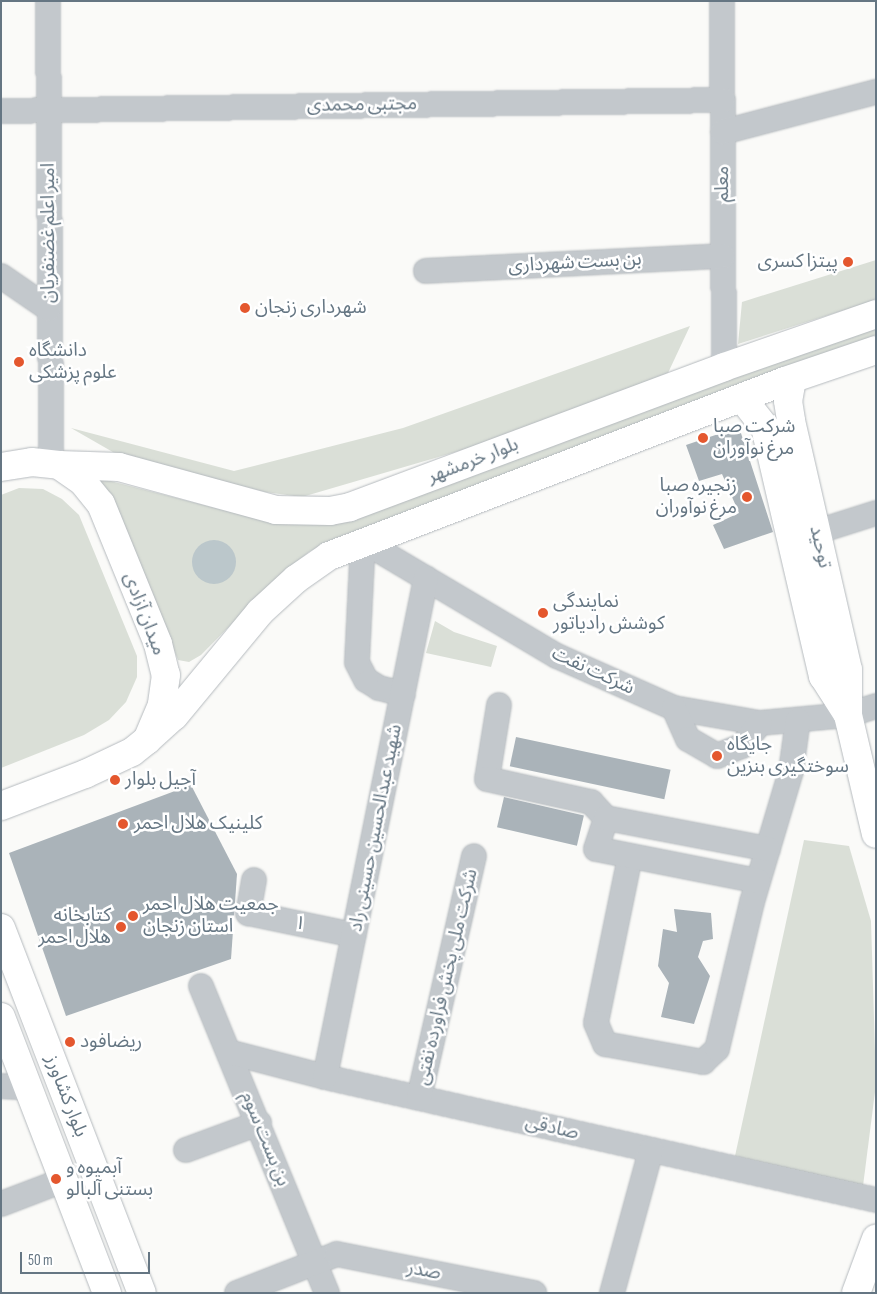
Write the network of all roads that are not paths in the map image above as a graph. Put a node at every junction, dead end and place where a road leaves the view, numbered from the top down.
1 (48, 1) edge
2 (722, 1) edge
3 (876, 92) edge
4 (723, 100) junction
5 (48, 110) junction
6 (1, 111) edge
7 (723, 132) junction
8 (723, 256) junction
9 (426, 271) dead end
10 (1, 276) edge
11 (49, 309) junction
12 (876, 314) edge
13 (876, 350) edge
14 (724, 367) junction
15 (792, 379) junction
16 (742, 398) junction
17 (778, 424) junction
18 (55, 464) junction
19 (1, 467) edge
20 (876, 513) edge
21 (816, 532) junction
22 (363, 541) junction
23 (426, 578) junction
24 (402, 694) junction
25 (499, 705) dead end
26 (876, 706) edge
27 (674, 708) junction
28 (848, 715) junction
29 (798, 720) junction
30 (760, 723) junction
31 (147, 740) junction
32 (1, 806) edge
33 (606, 818) junction
34 (876, 834) edge
35 (768, 849) junction
36 (474, 856) dead end
37 (630, 857) junction
38 (254, 880) dead end
39 (758, 882) junction
40 (1, 928) edge
41 (354, 935) junction
42 (201, 986) dead end
43 (1, 1017) edge
44 (229, 1052) junction
45 (326, 1077) junction
46 (1, 1086) edge
47 (28, 1088) junction
48 (419, 1098) junction
49 (259, 1123) junction
50 (186, 1150) dead end
51 (651, 1150) junction
52 (64, 1180) junction
53 (876, 1200) edge
54 (1, 1204) edge
55 (876, 1239) edge
56 (315, 1262) junction
57 (107, 1293) edge
58 (142, 1293) edge
59 (237, 1293) edge
60 (327, 1293) edge
61 (534, 1293) edge
62 (612, 1293) edge
63 (856, 1293) edge

1 - 5 street, امیر اعلم غضنفریان
2 - 4 street, معلم
3 - 7 street
4 - 5 street, مجتبی محمدی
4 - 7 street, معلم
5 - 6 street, مجتبی محمدی
5 - 11 street, امیر اعلم غضنفریان
7 - 8 street, معلم
8 - 9 street, بن بست شهرداری
8 - 14 street, معلم
10 - 11 street
11 - 18 street, امیر اعلم غضنفریان
12 - 14 main road, بلوار خرمشهر
13 - 15 main road, بلوار خرمشهر
14 - 18 main road, بلوار خرمشهر
15 - 16 main road, بلوار خرمشهر
15 - 17 main road, توحید
16 - 17 main road, توحید
16 - 22 main road, بلوار خرمشهر
17 - 21 main road, توحید
17 - 28 main road, توحید
18 - 19 main road
18 - 31 main road, میدان آزادی
20 - 21 street
21 - 28 main road, توحید
22 - 23 street, شرکت نفت
22 - 24 street
22 - 31 main road, بلوار خرمشهر
23 - 24 street, شهید عبدالحسین حسینی راد
23 - 27 street, شرکت نفت
24 - 41 street, شهید عبدالحسین حسینی راد
25 - 33 street
26 - 28 street, شرکت نفت
27 - 30 street, شرکت نفت
27 - 30 street
28 - 29 street, شرکت نفت
28 - 34 main road, توحید
29 - 30 street, شرکت نفت
29 - 35 street
31 - 32 main road
33 - 35 street
33 - 37 street
35 - 39 street
36 - 48 street, شرکت ملی پخش فراورده نفتی
37 - 39 street
37 - 39 street
38 - 41 street, ۱
40 - 58 main road, بلوار کشاورز
41 - 45 street, شهید عبدالحسین حسینی راد
42 - 44 street, بن بست سوم
43 - 47 main road, بلوار کشاورز
44 - 45 street, صادقی
44 - 49 street, بن بست سوم
45 - 48 street, صادقی
46 - 47 street
47 - 52 main road, بلوار کشاورز
48 - 51 street, صادقی
49 - 50 street
49 - 56 street, بن بست سوم
51 - 53 street, صادقی
51 - 62 street
52 - 54 street
52 - 57 main road, بلوار کشاورز
55 - 63 main road
56 - 59 street, صدر
56 - 60 street, بن بست سوم
56 - 61 street, صدر

